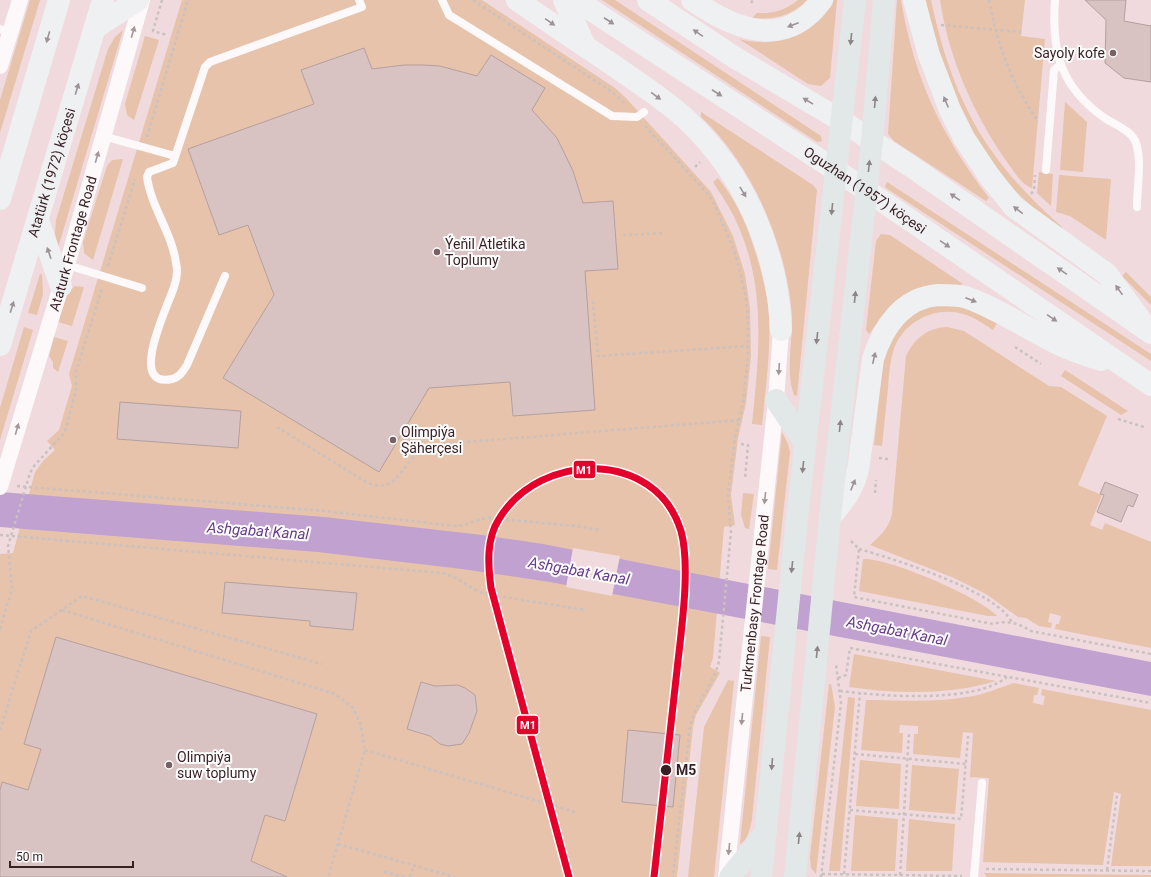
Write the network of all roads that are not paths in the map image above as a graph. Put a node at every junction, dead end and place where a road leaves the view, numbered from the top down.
1 (20, 0) edge
2 (59, 0) edge
3 (103, 0) edge
4 (138, 0) edge
5 (142, 0) edge
6 (359, 0) edge
7 (442, 0) edge
8 (517, 0) edge
9 (564, 0) edge
10 (576, 0) edge
11 (648, 0) edge
12 (692, 0) edge
13 (822, 0) edge
14 (855, 0) edge
15 (884, 0) edge
16 (914, 0) edge
17 (1056, 0) edge
18 (95, 28) junction
19 (5, 31) edge
20 (585, 46) junction
21 (1060, 65) junction
22 (0, 66) edge
23 (640, 114) road end
24 (842, 121) junction
25 (104, 136) junction
26 (872, 141) junction
27 (175, 156) junction
28 (836, 170) junction
29 (1046, 170) dead end
30 (5, 173) edge
31 (866, 190) junction
32 (0, 199) edge
33 (1137, 207) dead end
34 (38, 220) junction
35 (67, 265) junction
36 (225, 276) dead end
37 (61, 286) junction
38 (142, 288) dead end
39 (781, 330) joint
40 (1151, 333) edge
41 (0, 345) edge
42 (1125, 368) junction
43 (1151, 385) edge
44 (776, 400) junction
45 (805, 443) junction
46 (7, 486) edge
47 (830, 526) junction
48 (982, 783) dead end
49 (766, 832) junction
50 (726, 877) edge
51 (730, 877) edge
52 (761, 877) edge
53 (795, 877) edge
54 (974, 877) edge

1 - 19 street
2 -> 30 main road
3 - 18 main road, Atatürk (1972) köçesi
4 - 18 main road
25 -> 5 street, Ataturk Frontage Road
6 - 27 lane
7 - 23 lane
8 -> 20 main road
9 - 20 main road
10 -> 28 main road, Oguzhan (1957) köçesi
24 -> 11 main road
13 -> 12 main road
14 -> 24 main road
26 -> 15 main road
40 -> 16 main road
17 - 21 lane
34 -> 18 main road, Atatürk (1972) köçesi
19 - 22 street
20 -> 39 main road
21 - 29 lane
21 - 33 lane
24 - 26 main road
24 - 28 main road
25 - 27 lane
35 -> 25 street, Ataturk Frontage Road
31 -> 26 main road
40 -> 26 main road
27 - 36 lane
28 - 31 main road, Oguzhan (1957) köçesi
28 -> 45 main road
30 - 32 main road
31 -> 42 main road, Oguzhan (1957) köçesi
47 -> 31 main road
37 -> 34 main road
41 -> 34 main road, Atatürk (1972) köçesi
35 - 37 street, Ataturk Frontage Road
35 - 38 lane
46 -> 37 street, Ataturk Frontage Road
39 -> 44 street, Turkmenbasy Frontage Road
42 - 43 main road, Oguzhan (1957) köçesi
47 -> 42 main road
44 - 45 main road
44 -> 50 street, Turkmenbasy Frontage Road
45 -> 49 main road
53 -> 47 main road
48 - 54 lane
49 - 51 main road
49 - 52 main road

